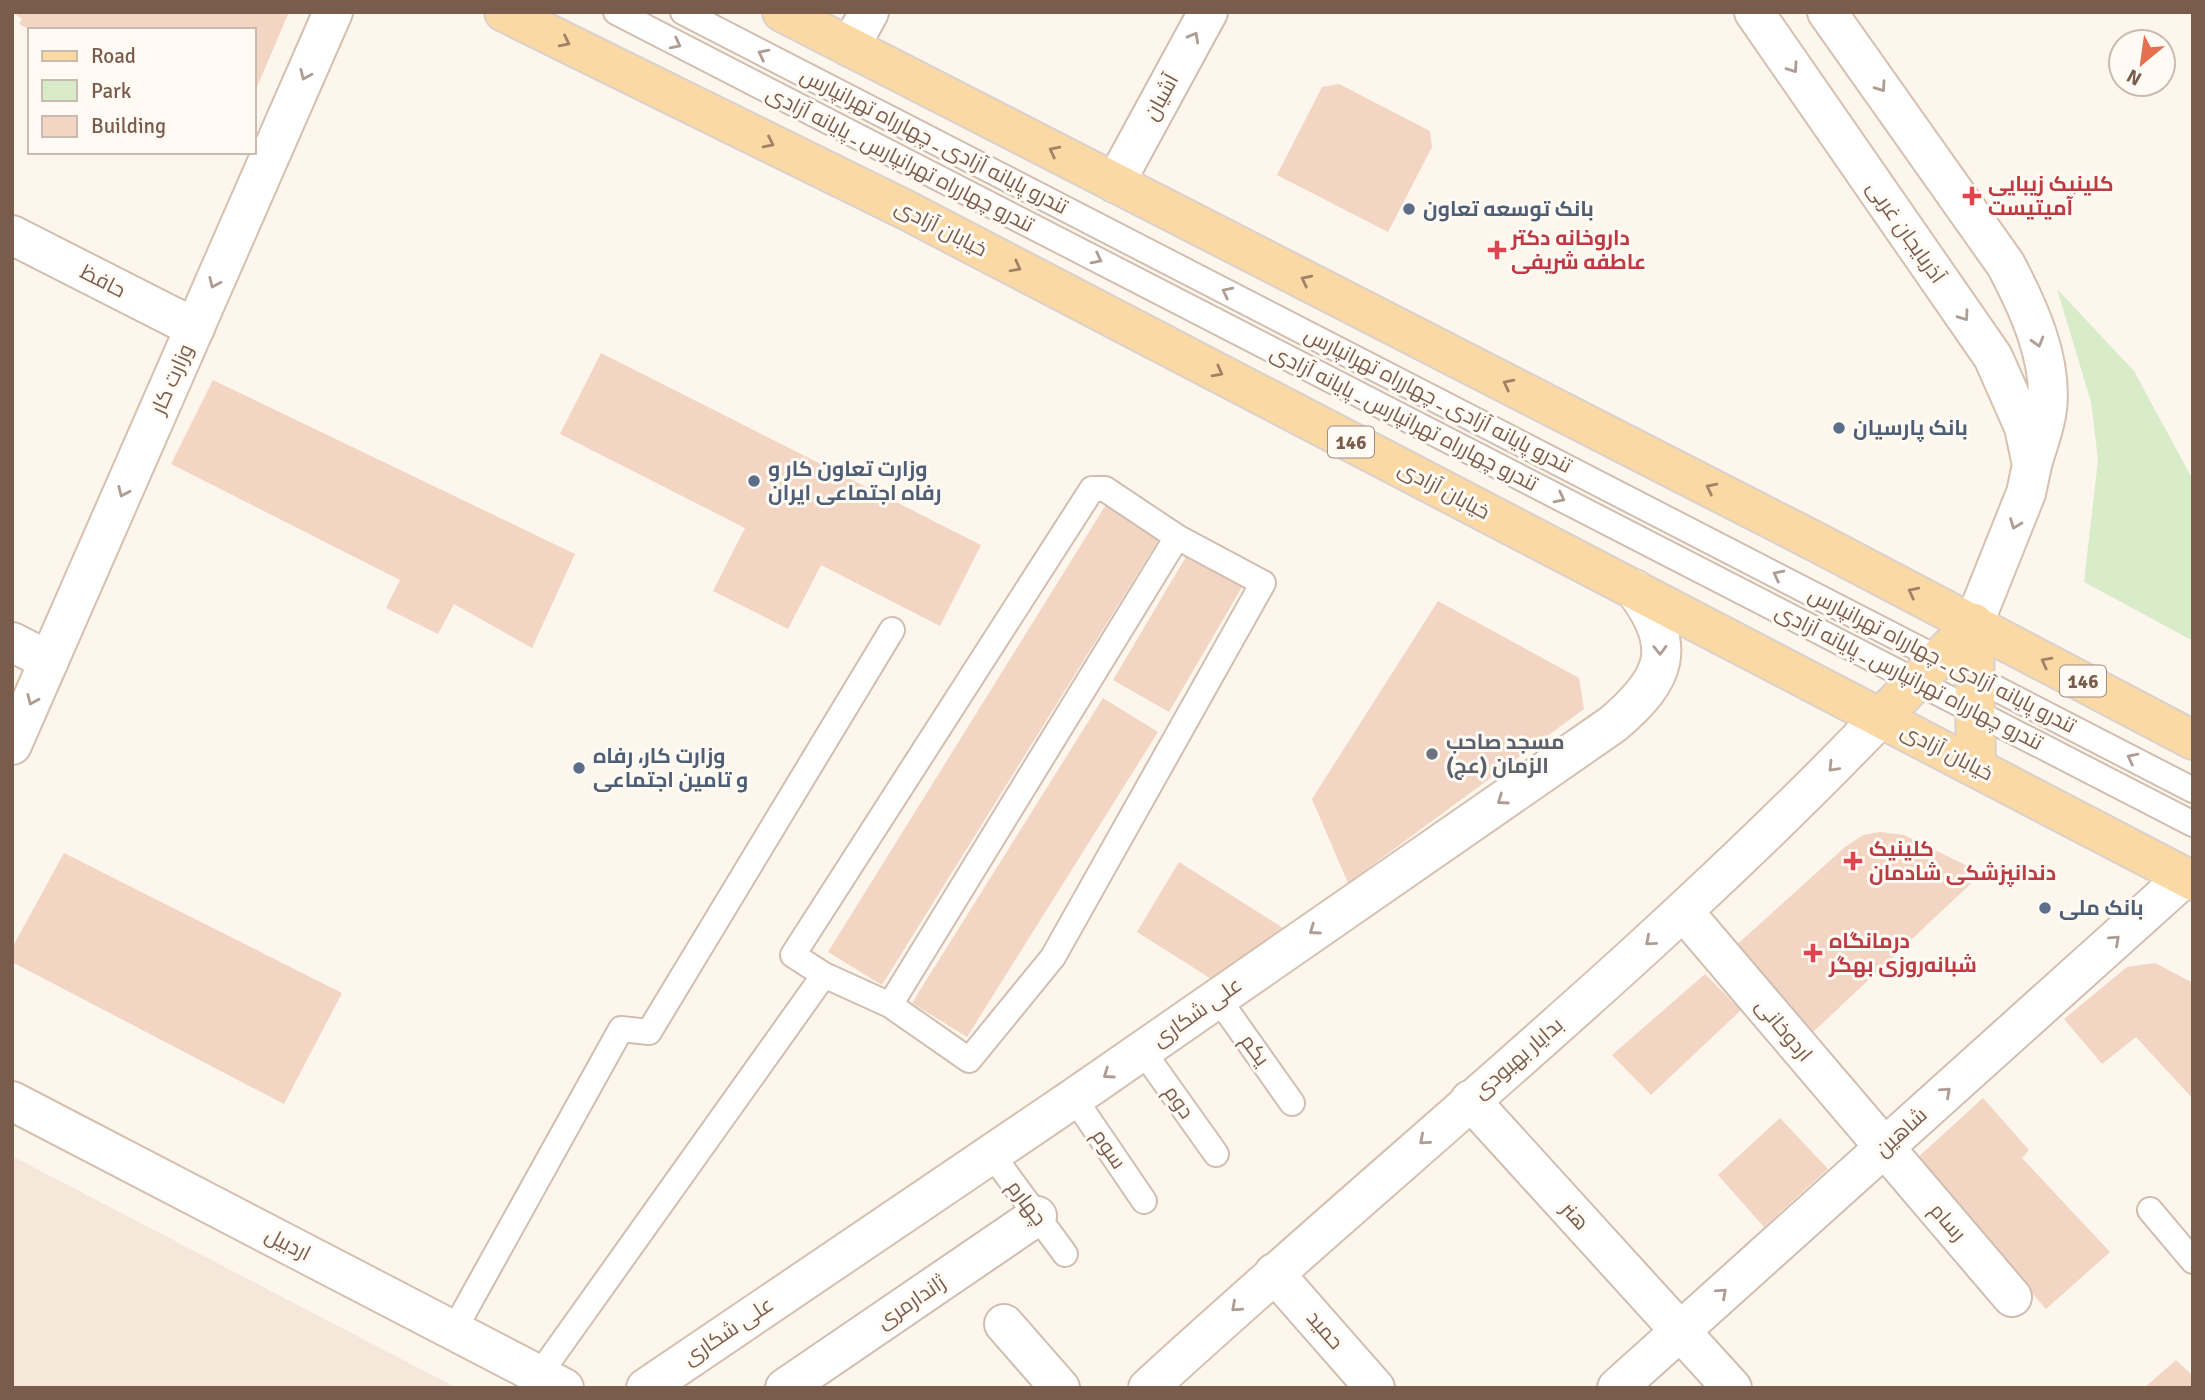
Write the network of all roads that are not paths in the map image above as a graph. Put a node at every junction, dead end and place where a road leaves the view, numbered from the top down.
1 (332, 12) edge
2 (504, 12) edge
3 (616, 12) edge
4 (683, 12) edge
5 (782, 12) edge
6 (869, 12) edge
7 (1208, 12) edge
8 (1754, 12) edge
9 (1827, 12) edge
10 (850, 47) junction
11 (1115, 183) junction
12 (12, 235) edge
13 (195, 328) junction
14 (2032, 465) junction
15 (1177, 537) junction
16 (1634, 589) junction
17 (1974, 623) junction
18 (892, 630) dead end
19 (12, 642) edge
20 (49, 661) junction
21 (1928, 669) junction
22 (1975, 693) junction
23 (1880, 718) junction
24 (2193, 740) edge
25 (12, 745) edge
26 (1976, 768) junction
27 (2193, 790) edge
28 (2193, 824) edge
29 (2189, 879) edge
30 (1684, 912) junction
31 (824, 975) junction
32 (1217, 997) junction
33 (890, 1005) junction
34 (1142, 1050) junction
35 (1074, 1098) junction
36 (1470, 1100) junction
37 (12, 1101) edge
38 (1293, 1103) dead end
39 (1884, 1147) junction
40 (990, 1152) junction
41 (1216, 1154) dead end
42 (1144, 1201) dead end
43 (2150, 1210) dead end
44 (1037, 1216) junction
45 (1065, 1254) dead end
46 (2193, 1261) edge
47 (1274, 1273) junction
48 (2012, 1297) dead end
49 (1004, 1324) dead end
50 (454, 1330) junction
51 (1680, 1331) junction
52 (552, 1381) edge
53 (646, 1388) edge
54 (785, 1388) edge
55 (1060, 1388) edge
56 (1148, 1388) edge
57 (1375, 1388) edge
58 (1617, 1388) edge
59 (1732, 1388) edge

1 -> 13 street, وزارت کار
2 -> 16 main road, خیابان آزادی / 146
3 -> 21 lane, تندرو چهارراه تهرانپارس ـ پایانه آزادی
21 -> 4 lane, تندرو پایانه آزادی ـ چهارراه تهرانپارس
5 - 10 main road, 146
6 - 10 street
11 -> 7 street, آشیان
8 -> 14 street, آذربایجان غربی
9 -> 14 street, آذربایجان غربی
11 -> 10 main road, 146
17 -> 11 main road, 146
12 - 13 street, حافظ
13 -> 20 street, وزارت کار
14 -> 17 street, آذربایجان غربی
15 - 31 lane
15 - 33 lane
15 - 33 lane
16 - 23 main road, خیابان آزادی / 146
16 -> 32 street, علی شکاری
17 - 21 main road
17 - 22 main road
24 -> 17 main road, 146
18 - 50 lane
19 - 20 street
20 -> 25 street, وزارت کار
21 - 22 lane, تندرو پایانه آزادی ـ چهارراه تهرانپارس
21 - 22 lane, تندرو چهارراه تهرانپارس ـ پایانه آزادی
21 - 23 main road
22 - 26 main road
27 -> 22 lane, تندرو پایانه آزادی ـ چهارراه تهرانپارس
22 - 28 lane, تندرو چهارراه تهرانپارس ـ پایانه آزادی
23 - 26 main road, خیابان آزادی / 146
23 -> 30 street, بدایار بهبودی
26 - 29 main road, خیابان آزادی / 146
39 -> 29 street, شاهین
30 -> 36 street, بدایار بهبودی
30 - 39 street, اردوخانی
31 - 33 lane
31 - 52 lane
32 - 34 street, علی شکاری
32 - 38 lane, یکم
34 -> 35 street, علی شکاری
34 - 41 lane, دوم
35 - 40 street, علی شکاری
35 - 42 lane, سوم
36 -> 47 street, بدایار بهبودی
36 - 51 street, هنر
37 - 50 street, اردبیل
39 - 48 street, رسام
51 -> 39 street, شاهین
40 - 44 lane, چهارم
40 - 53 street, علی شکاری
43 - 46 lane
44 - 45 lane, چهارم
44 - 54 street, ژاندارمری
47 -> 56 street, بدایار بهبودی
47 - 57 street, حمید
49 - 55 street
50 - 52 street, اردبیل
51 - 58 street, شاهین
51 - 59 street, هنر

